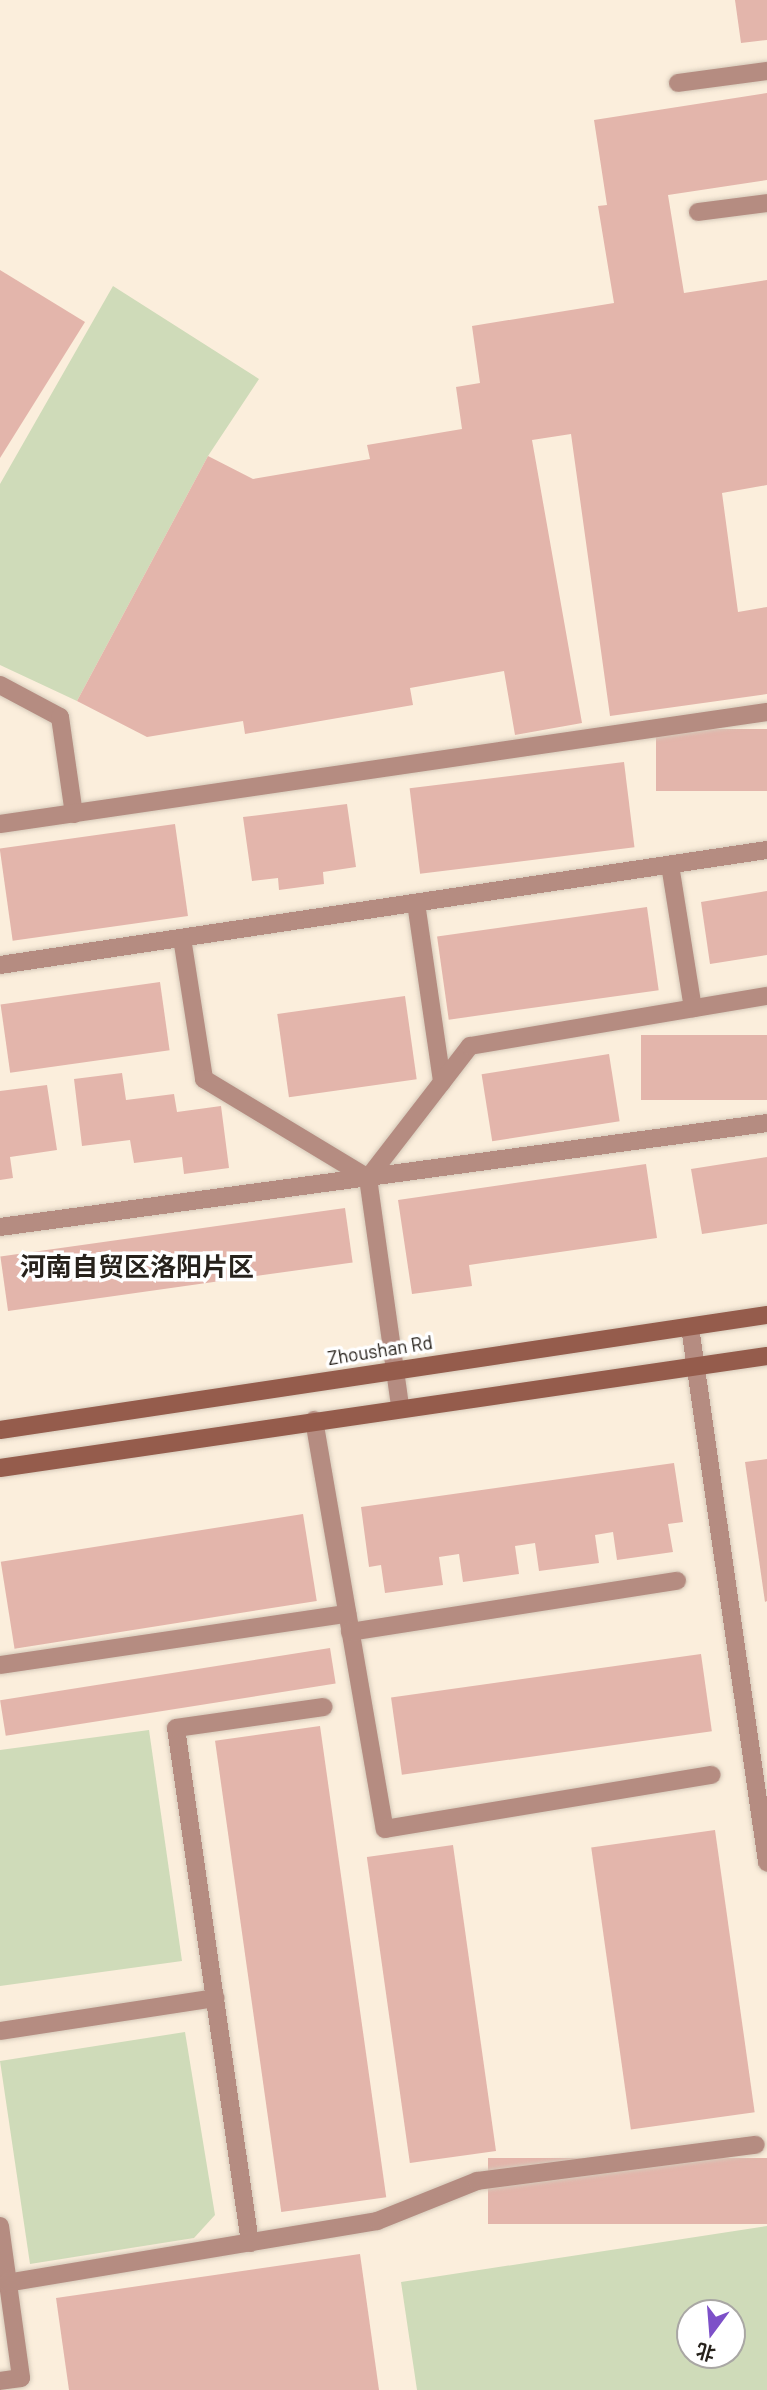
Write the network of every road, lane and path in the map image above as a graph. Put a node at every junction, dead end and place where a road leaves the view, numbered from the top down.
1 (767, 71) edge
2 (678, 83) dead end
3 (767, 203) edge
4 (698, 212) dead end
5 (0, 685) edge
6 (767, 712) edge
7 (74, 814) junction
8 (0, 824) edge
9 (767, 850) edge
10 (670, 865) junction
11 (416, 903) junction
12 (182, 938) junction
13 (0, 965) edge
14 (767, 996) edge
15 (693, 1008) junction
16 (442, 1083) junction
17 (767, 1123) edge
18 (368, 1178) junction
19 (0, 1227) edge
20 (767, 1315) edge
21 (690, 1327) junction
22 (767, 1356) edge
23 (695, 1367) junction
24 (393, 1368) junction
25 (400, 1406) junction
26 (314, 1420) junction
27 (0, 1430) edge
28 (0, 1468) edge
29 (677, 1581) dead end
30 (349, 1623) junction
31 (0, 1665) edge
32 (324, 1707) dead end
33 (760, 1755) edge
34 (712, 1775) dead end
35 (767, 1862) edge
36 (215, 1998) junction
37 (0, 2031) edge
38 (756, 2145) dead end
39 (0, 2226) edge
40 (250, 2243) junction
41 (7, 2283) junction
42 (0, 2381) edge

1 - 2 lane
3 - 4 lane
5 - 7 lane
6 - 7 lane
7 - 8 lane
9 - 10 lane
10 - 11 lane
10 - 15 lane
11 - 12 lane
11 - 16 lane
12 - 13 lane
12 - 18 lane
14 - 15 lane
15 - 16 lane
16 - 18 lane
17 - 18 lane
18 - 19 lane
18 - 24 lane
20 - 21 main road, Zhoushan Rd
21 - 23 lane
21 - 24 main road, Zhoushan Rd
22 - 23 main road
23 - 25 main road
23 - 33 lane
24 - 25 lane
24 - 27 main road, Zhoushan Rd
25 - 26 main road
26 - 28 main road
26 - 30 lane
29 - 30 lane
30 - 31 lane
30 - 34 lane
32 - 36 lane
33 - 35 lane
36 - 37 lane
36 - 40 lane
38 - 40 lane
39 - 41 lane
40 - 41 lane
41 - 42 lane

